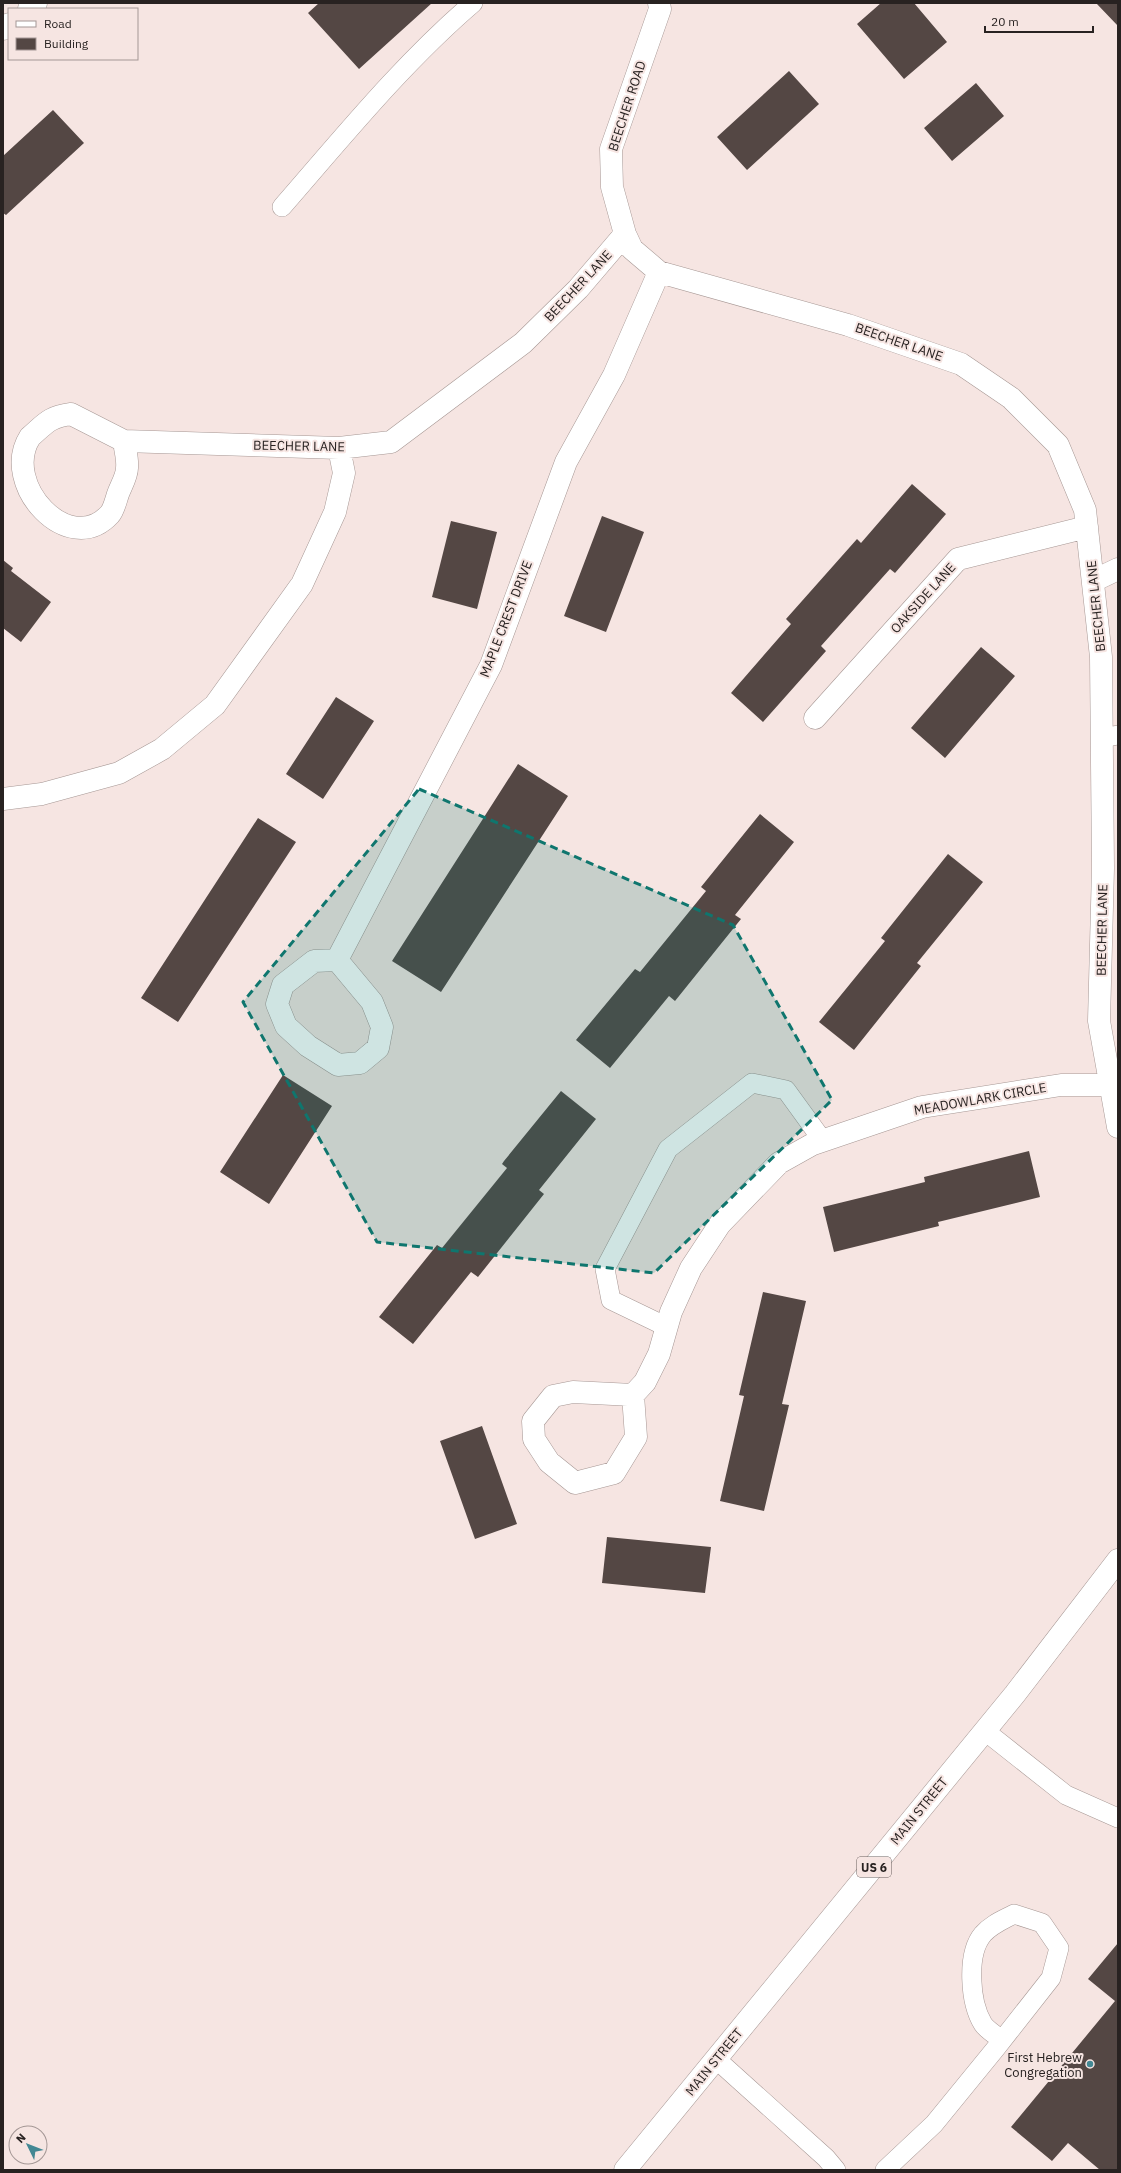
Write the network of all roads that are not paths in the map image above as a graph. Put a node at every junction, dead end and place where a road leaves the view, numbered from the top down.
1 (473, 3) edge
2 (659, 3) edge
3 (282, 207) dead end
4 (625, 234) junction
5 (659, 272) junction
6 (124, 441) junction
7 (339, 448) junction
8 (1087, 527) junction
9 (1118, 569) edge
10 (1093, 581) junction
11 (815, 718) dead end
12 (1110, 737) edge
13 (3, 799) edge
14 (337, 960) junction
15 (1110, 1085) junction
16 (1118, 1127) edge
17 (823, 1141) junction
18 (667, 1327) junction
19 (633, 1395) junction
20 (1118, 1560) edge
21 (984, 1731) junction
22 (1118, 1818) edge
23 (1002, 2040) junction
24 (716, 2059) junction
25 (625, 2170) edge
26 (836, 2170) edge
27 (885, 2170) edge

1 - 3 lane
2 - 4 street, BEECHER ROAD
4 - 5 street, BEECHER LANE
4 - 7 street, BEECHER LANE
5 - 8 street, BEECHER LANE
5 - 14 street, MAPLE CREST DRIVE
6 - 6 street, BEECHER LANE
6 - 7 street, BEECHER LANE
7 - 13 street
8 - 10 street, BEECHER LANE
8 - 11 street, OAKSIDE LANE
9 - 10 street
10 - 12 street, BEECHER LANE
12 - 15 street, BEECHER LANE
14 - 14 street
15 - 16 street, BEECHER LANE
15 - 17 street, MEADOWLARK CIRCLE
17 - 18 street, MEADOWLARK CIRCLE
17 - 18 lane
18 - 19 street, MEADOWLARK CIRCLE
19 - 19 street
20 - 21 street, MAIN STREET / US 6
21 - 22 lane
21 - 24 street, MAIN STREET / US 6
23 - 23 lane
23 - 27 lane
24 - 25 street, MAIN STREET / US 6
24 - 26 lane

